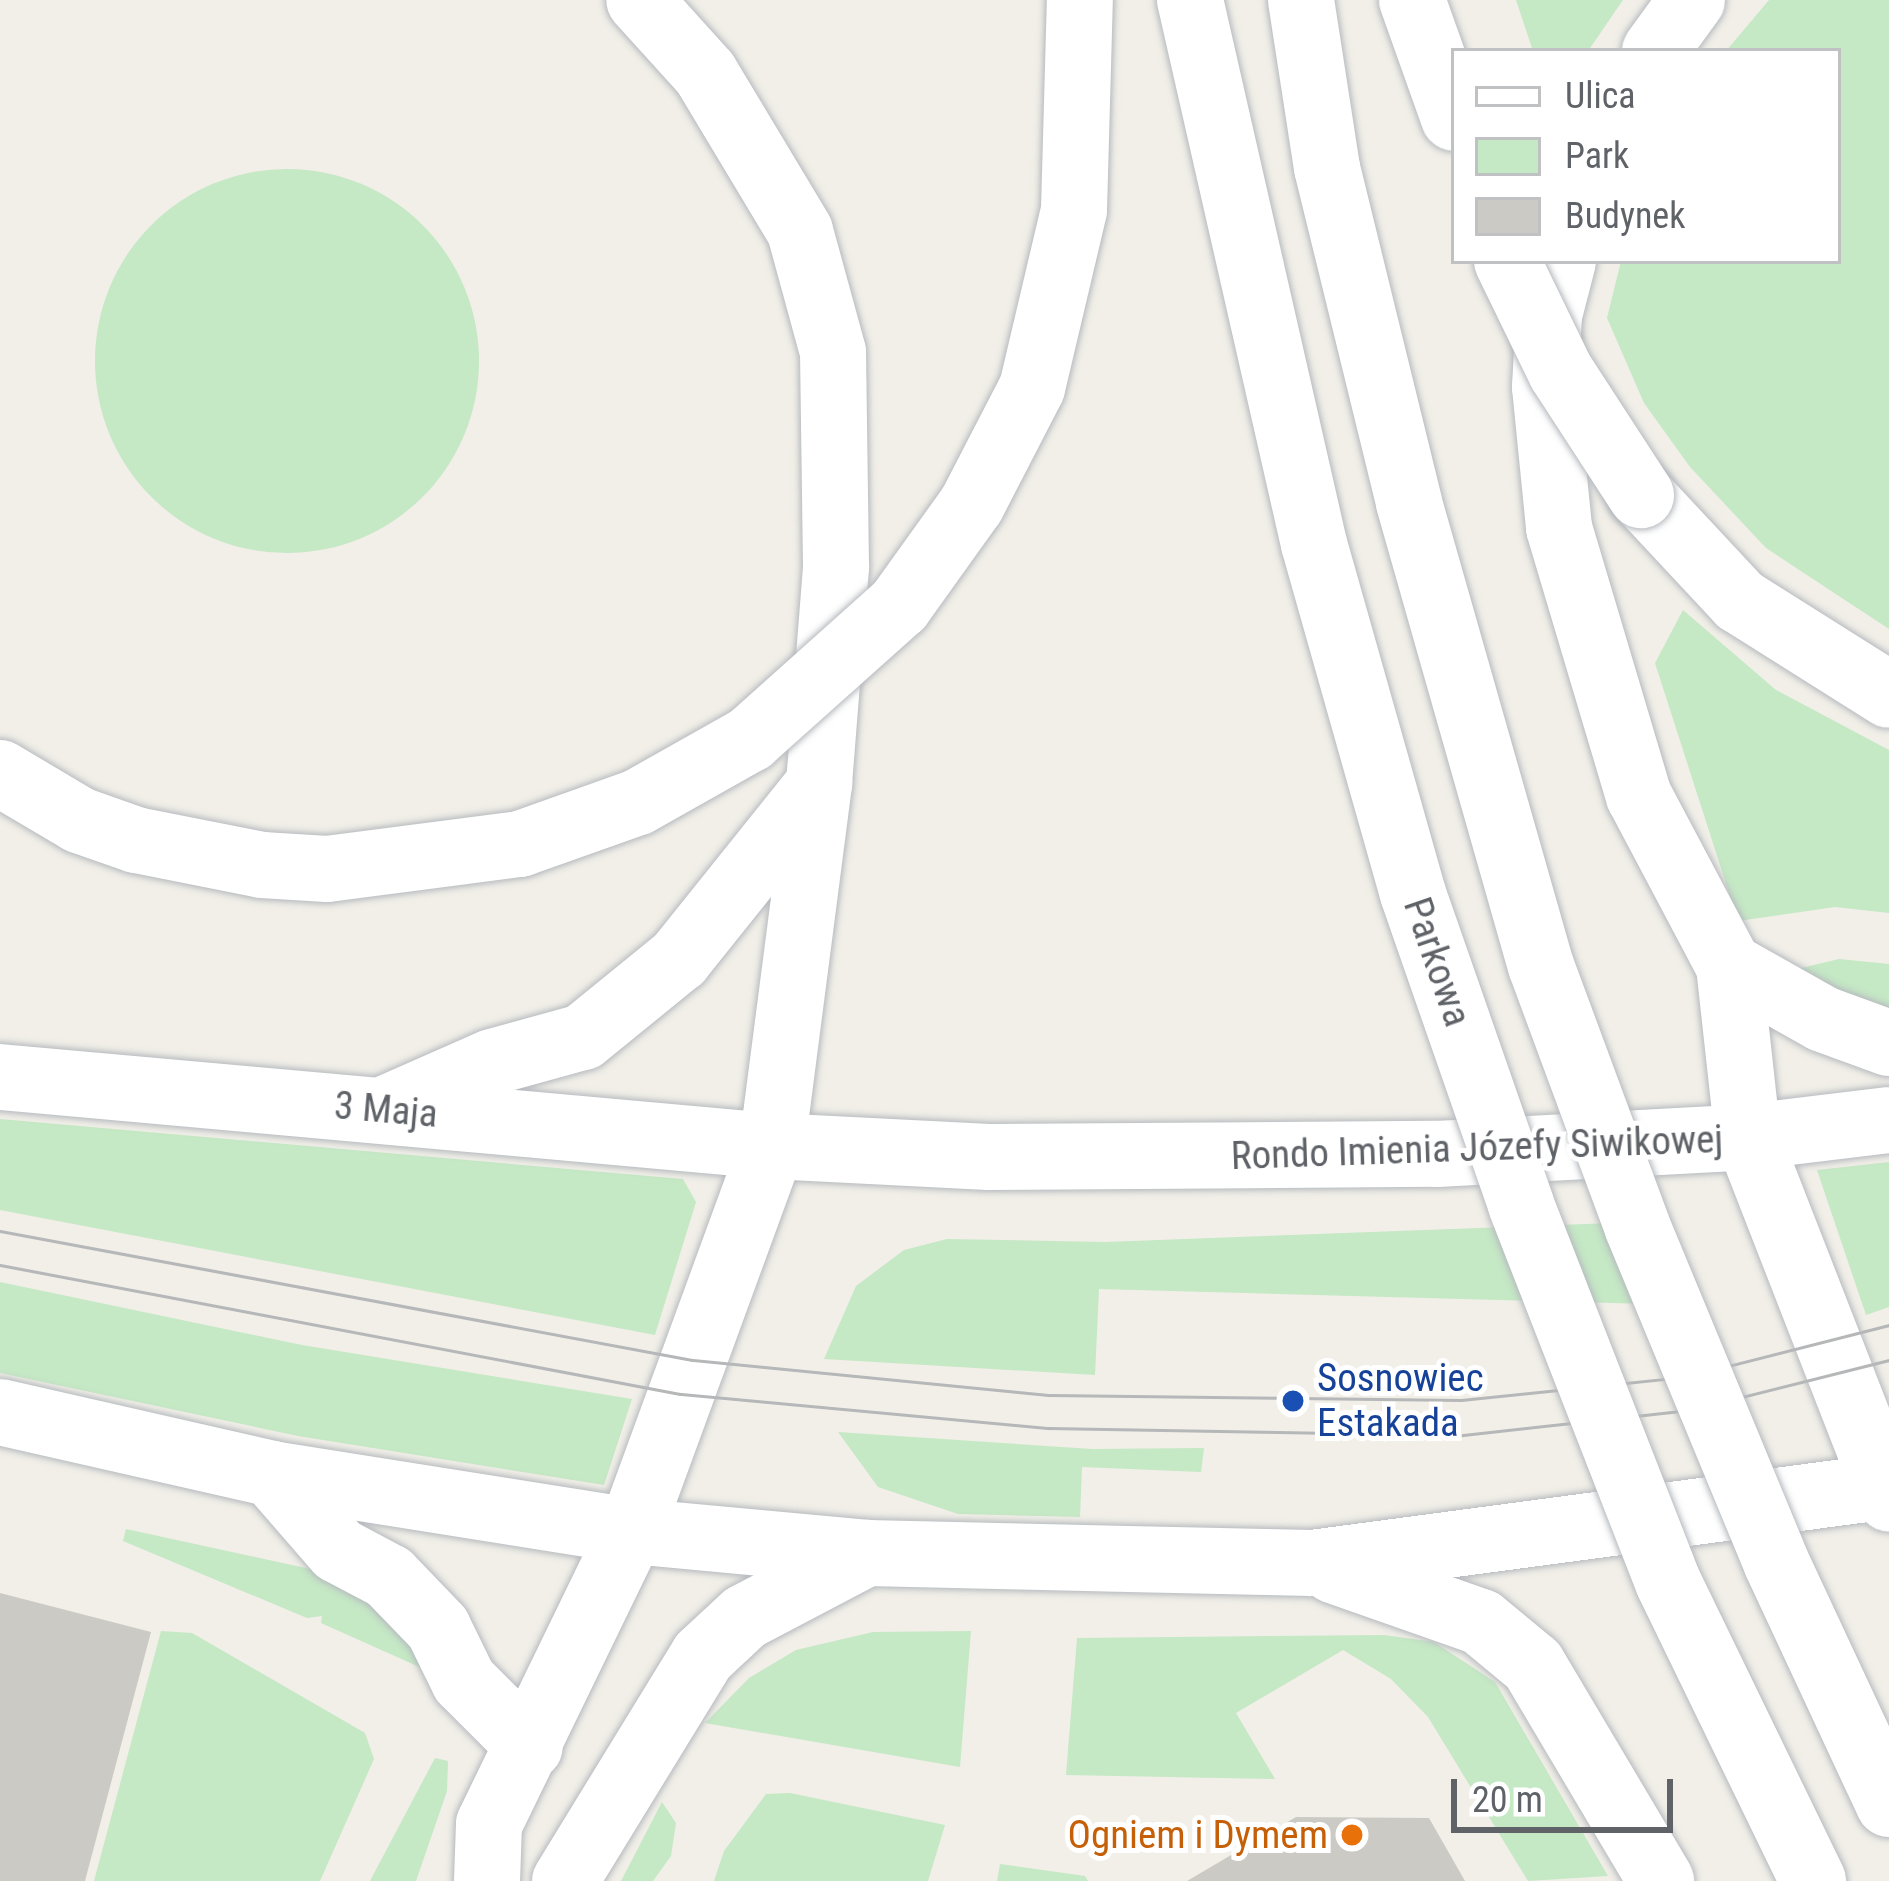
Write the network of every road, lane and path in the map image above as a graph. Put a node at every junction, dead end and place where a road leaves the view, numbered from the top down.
1 (639, 0) edge
2 (1080, 0) edge
3 (1190, 0) edge
4 (1301, 0) edge
5 (1412, 0) edge
6 (1693, 0) edge
7 (1656, 48) edge
8 (1451, 110) edge
9 (1509, 264) edge
10 (1562, 264) edge
11 (1889, 695) edge
12 (0, 773) edge
13 (819, 784) junction
14 (1729, 966) junction
15 (1889, 1043) edge
16 (0, 1078) edge
17 (385, 1110) junction
18 (1889, 1120) edge
19 (1748, 1137) junction
20 (772, 1147) junction
21 (0, 1412) edge
22 (272, 1474) junction
23 (1888, 1491) edge
24 (631, 1531) junction
25 (867, 1553) junction
26 (1312, 1563) junction
27 (530, 1747) junction
28 (1889, 1804) edge
29 (487, 1881) edge
30 (565, 1881) edge
31 (1661, 1881) edge
32 (1813, 1881) edge

1 - 13 street
2 - 12 street, bridge
3 - 32 street, Parkowa, bridge
4 - 28 street, bridge
5 - 8 street
6 - 7 street
9 - 11 street, bridge
10 - 14 street
13 - 17 street
13 - 20 street
14 - 15 street
14 - 19 street
16 - 17 street, 3 Maja
17 - 20 street, 3 Maja
18 - 19 street
19 - 20 street, Rondo Imienia Józefy Siwikowej
19 - 23 street, Rondo Imienia Józefy Siwikowej
20 - 24 street
21 - 22 street
22 - 24 street
22 - 27 street
23 - 26 street, Rondo Imienia Józefy Siwikowej
24 - 25 street, Rondo Imienia Józefy Siwikowej
24 - 27 street
25 - 26 street, Rondo Imienia Józefy Siwikowej
25 - 30 street
26 - 31 street
27 - 29 street

